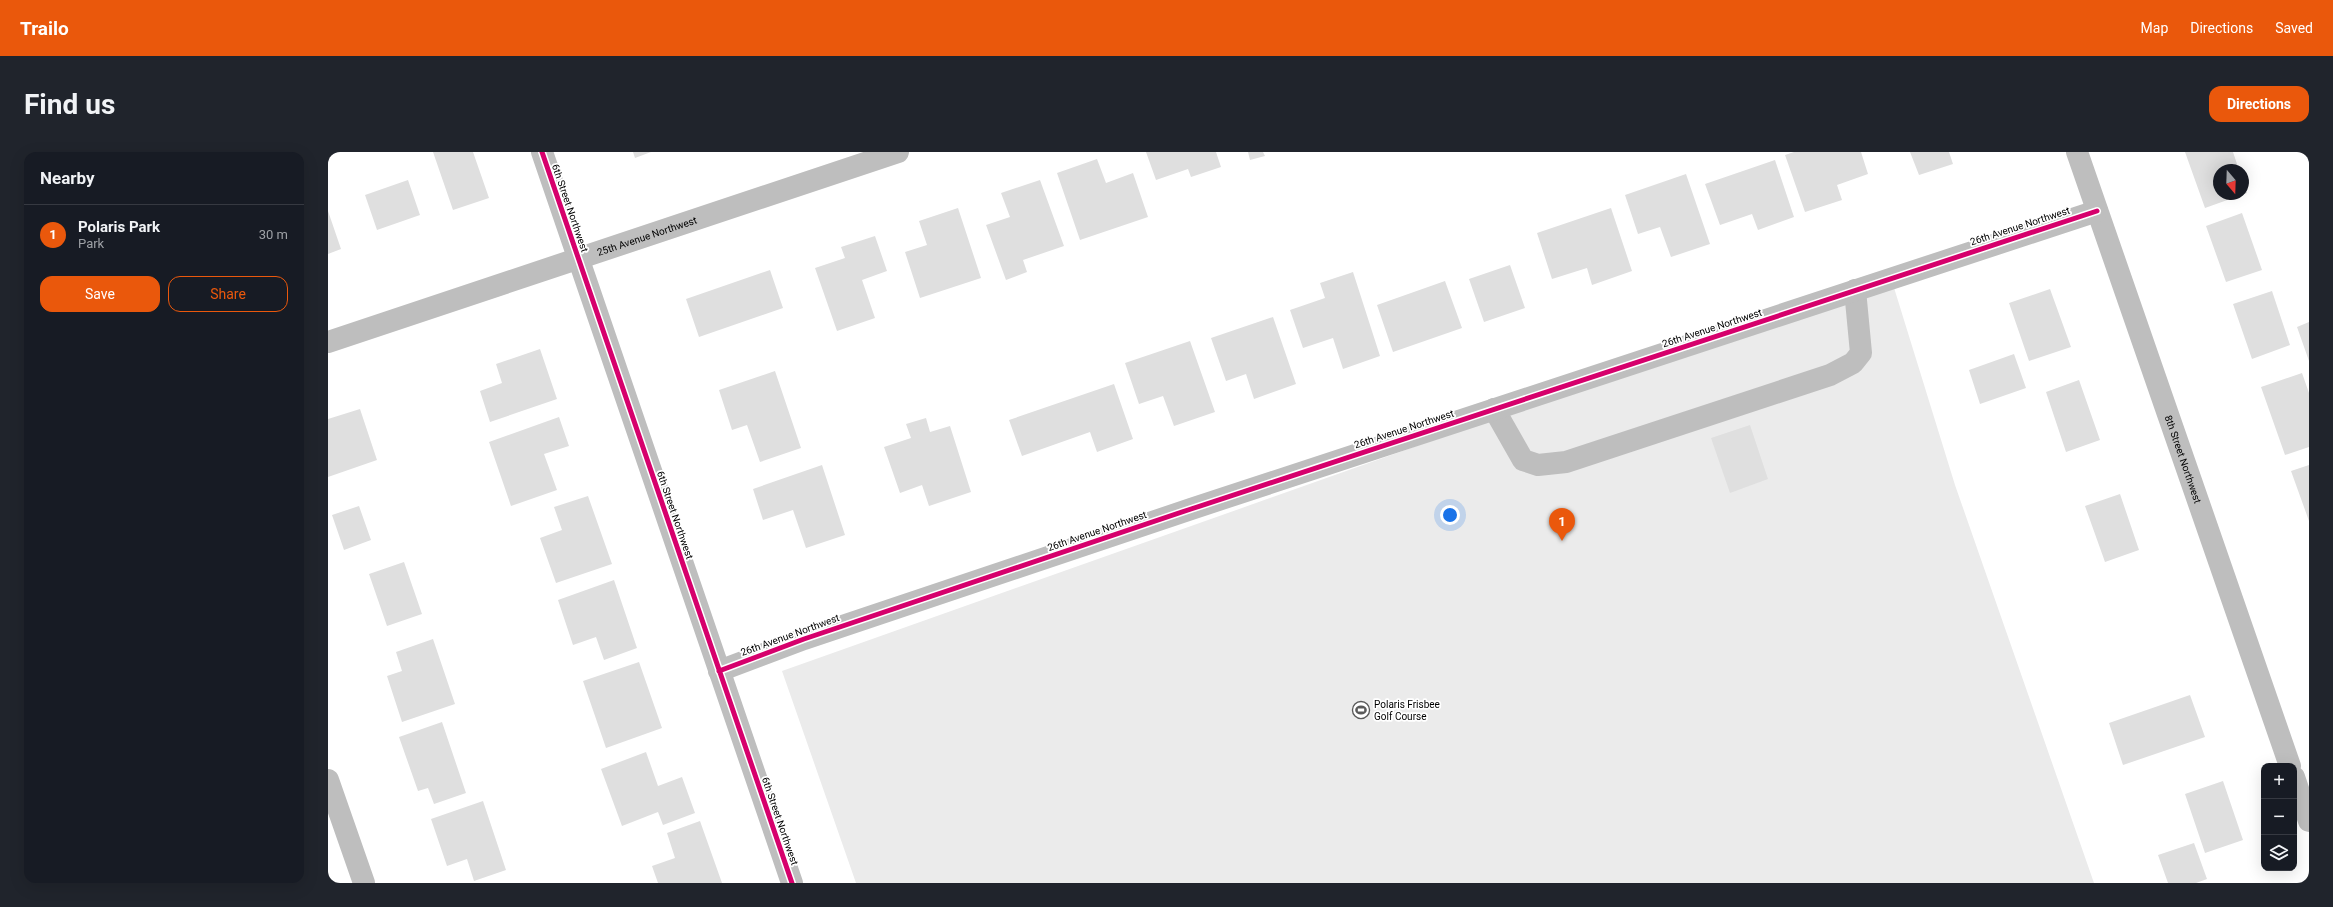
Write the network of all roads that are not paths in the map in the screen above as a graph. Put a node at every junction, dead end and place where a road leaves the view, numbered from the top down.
1 (542, 152) edge
2 (898, 152) edge
3 (2076, 152) edge
4 (2097, 210) junction
5 (578, 258) junction
6 (1855, 290) junction
7 (328, 342) edge
8 (1494, 409) junction
9 (719, 671) junction
10 (2289, 763) edge
11 (328, 780) edge
12 (2297, 786) edge
13 (2309, 820) edge
14 (364, 883) edge
15 (792, 883) edge

1 - 5 street, 6th Street Northwest
2 - 5 street, 25th Avenue Northwest
3 - 4 street, 8th Street Northwest
4 - 6 street, 26th Avenue Northwest
4 - 10 street, 8th Street Northwest
5 - 7 street, 25th Avenue Northwest
5 - 9 street, 6th Street Northwest
6 - 8 street, 26th Avenue Northwest
6 - 8 street
8 - 9 street, 26th Avenue Northwest
9 - 15 street, 6th Street Northwest
11 - 14 street
12 - 13 street

